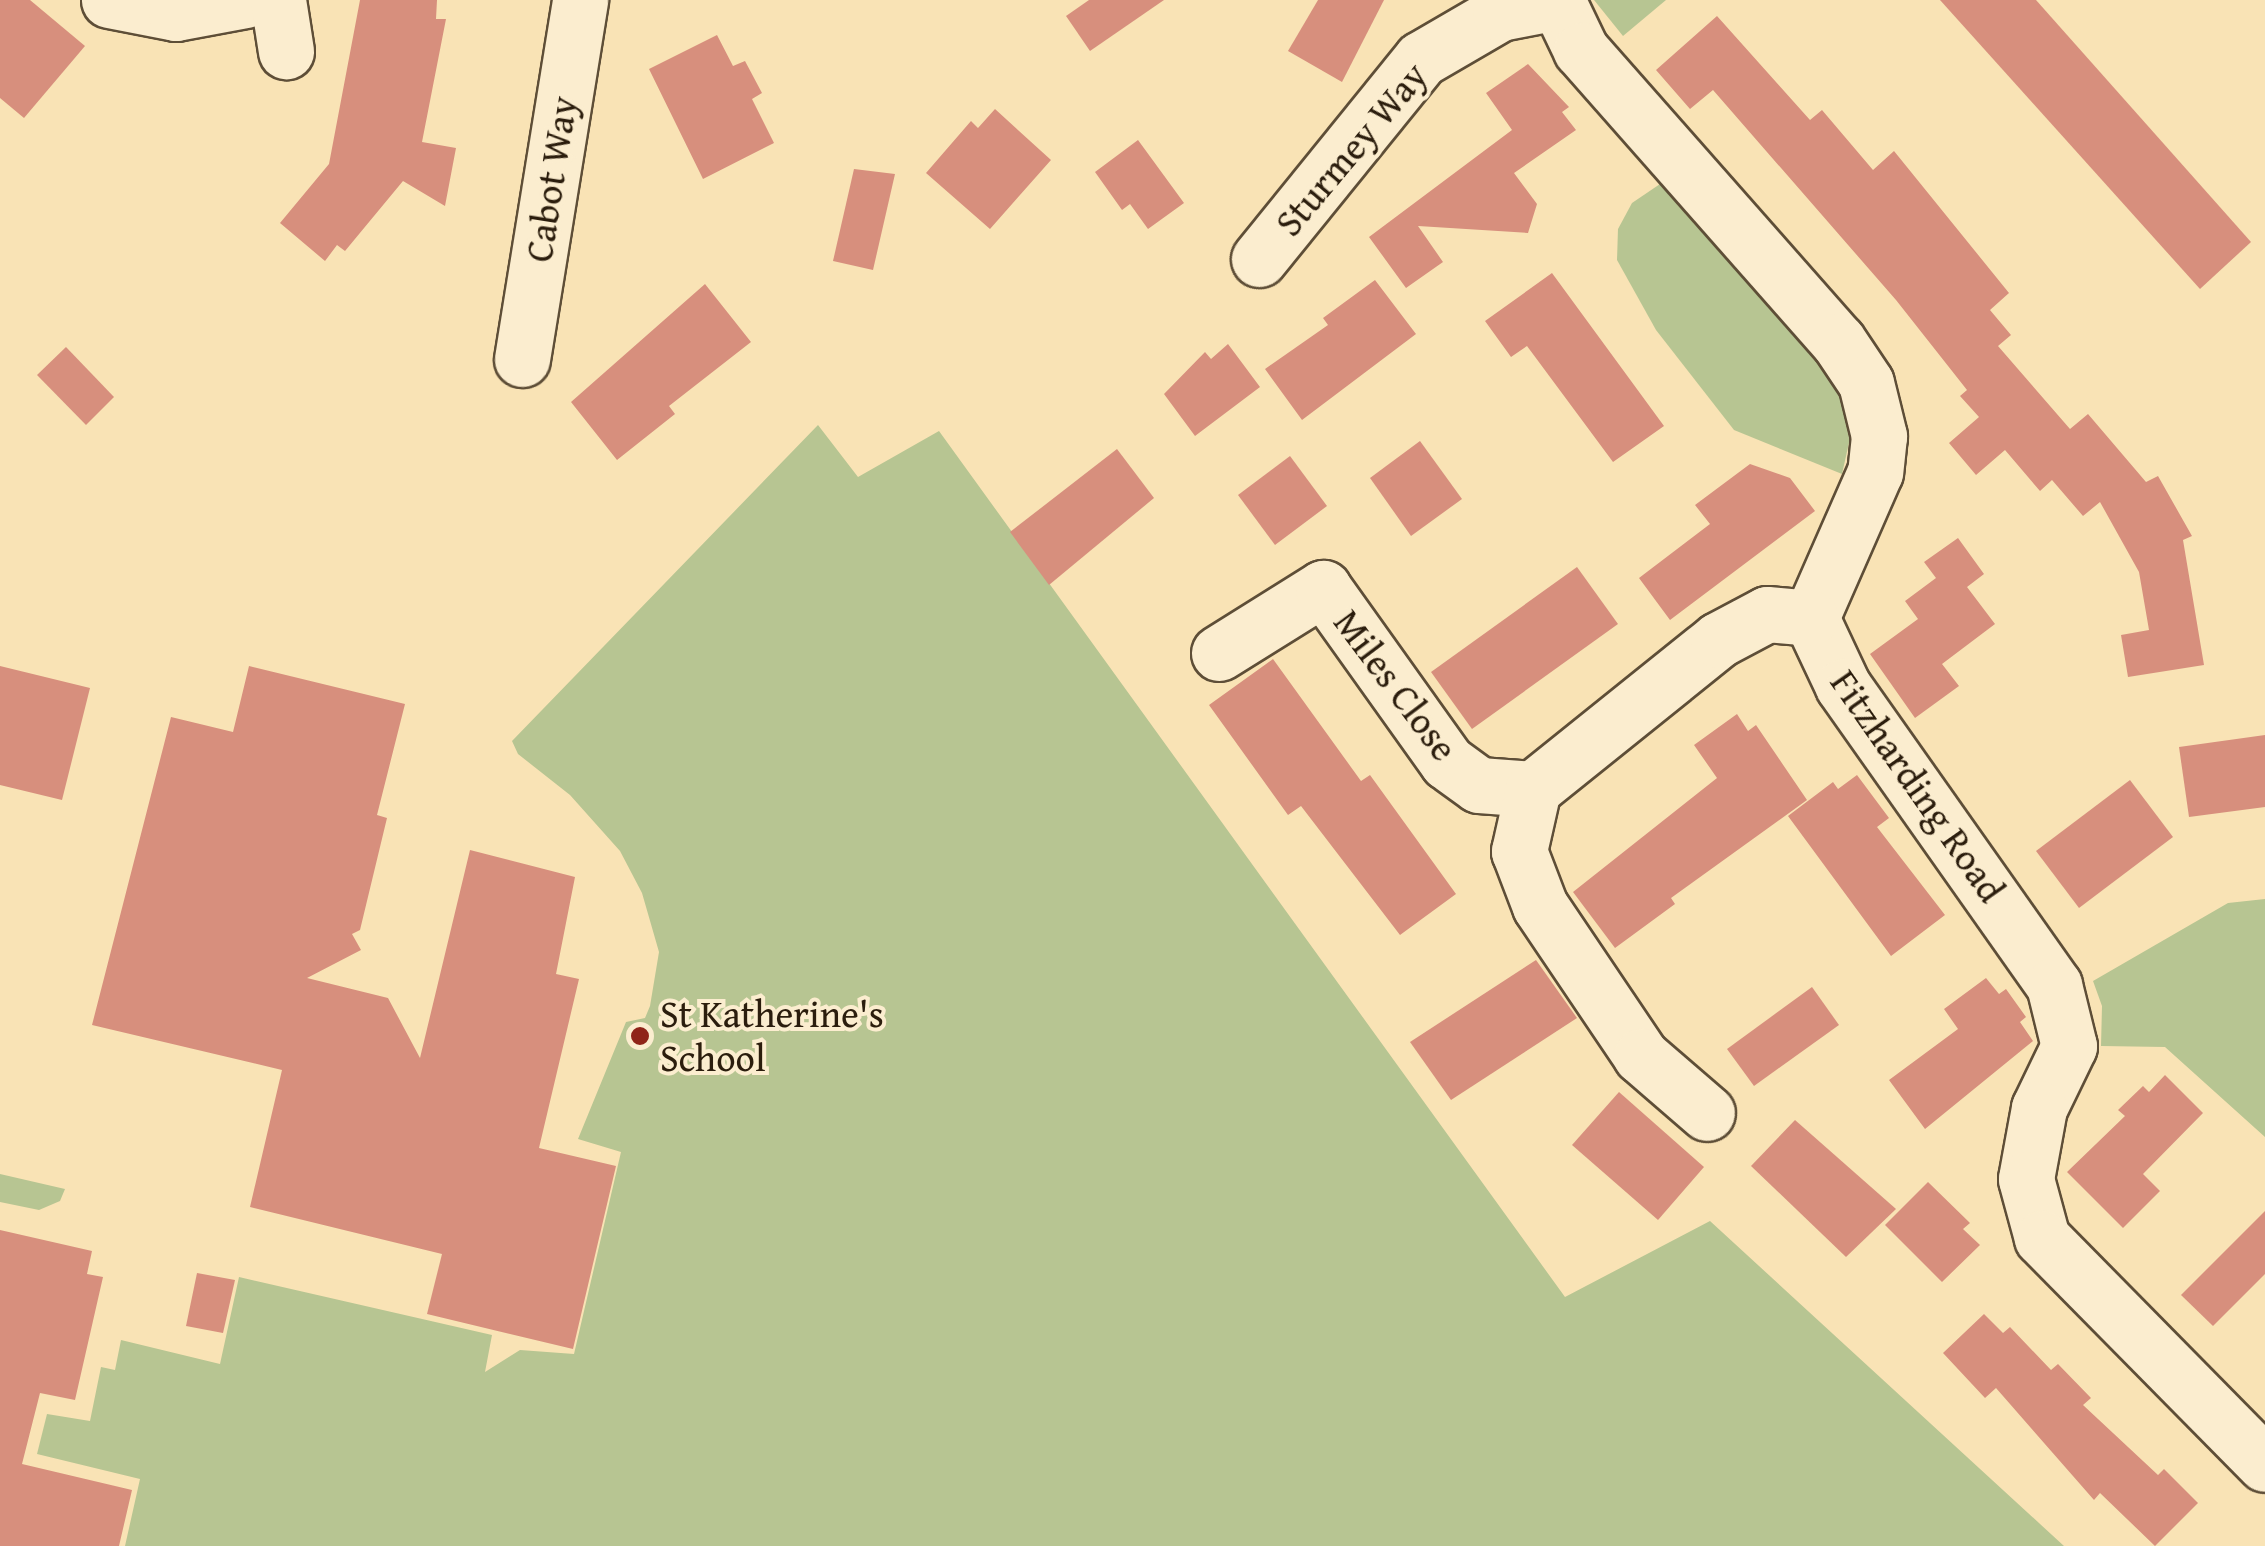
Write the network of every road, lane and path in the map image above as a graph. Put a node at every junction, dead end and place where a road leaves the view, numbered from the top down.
1 (110, 0) edge
2 (246, 0) edge
3 (580, 0) edge
4 (1557, 1) edge
5 (1259, 259) dead end
6 (522, 359) dead end
7 (1812, 618) junction
8 (1219, 652) dead end
9 (1533, 789) junction
10 (1707, 1113) dead end
11 (2265, 1464) edge

1 - 2 street
3 - 6 street, Cabot Way
4 - 5 street, Sturmey Way
4 - 7 street
7 - 9 street
7 - 11 street, Fitzharding Road
8 - 9 street, Miles Close
9 - 10 street

